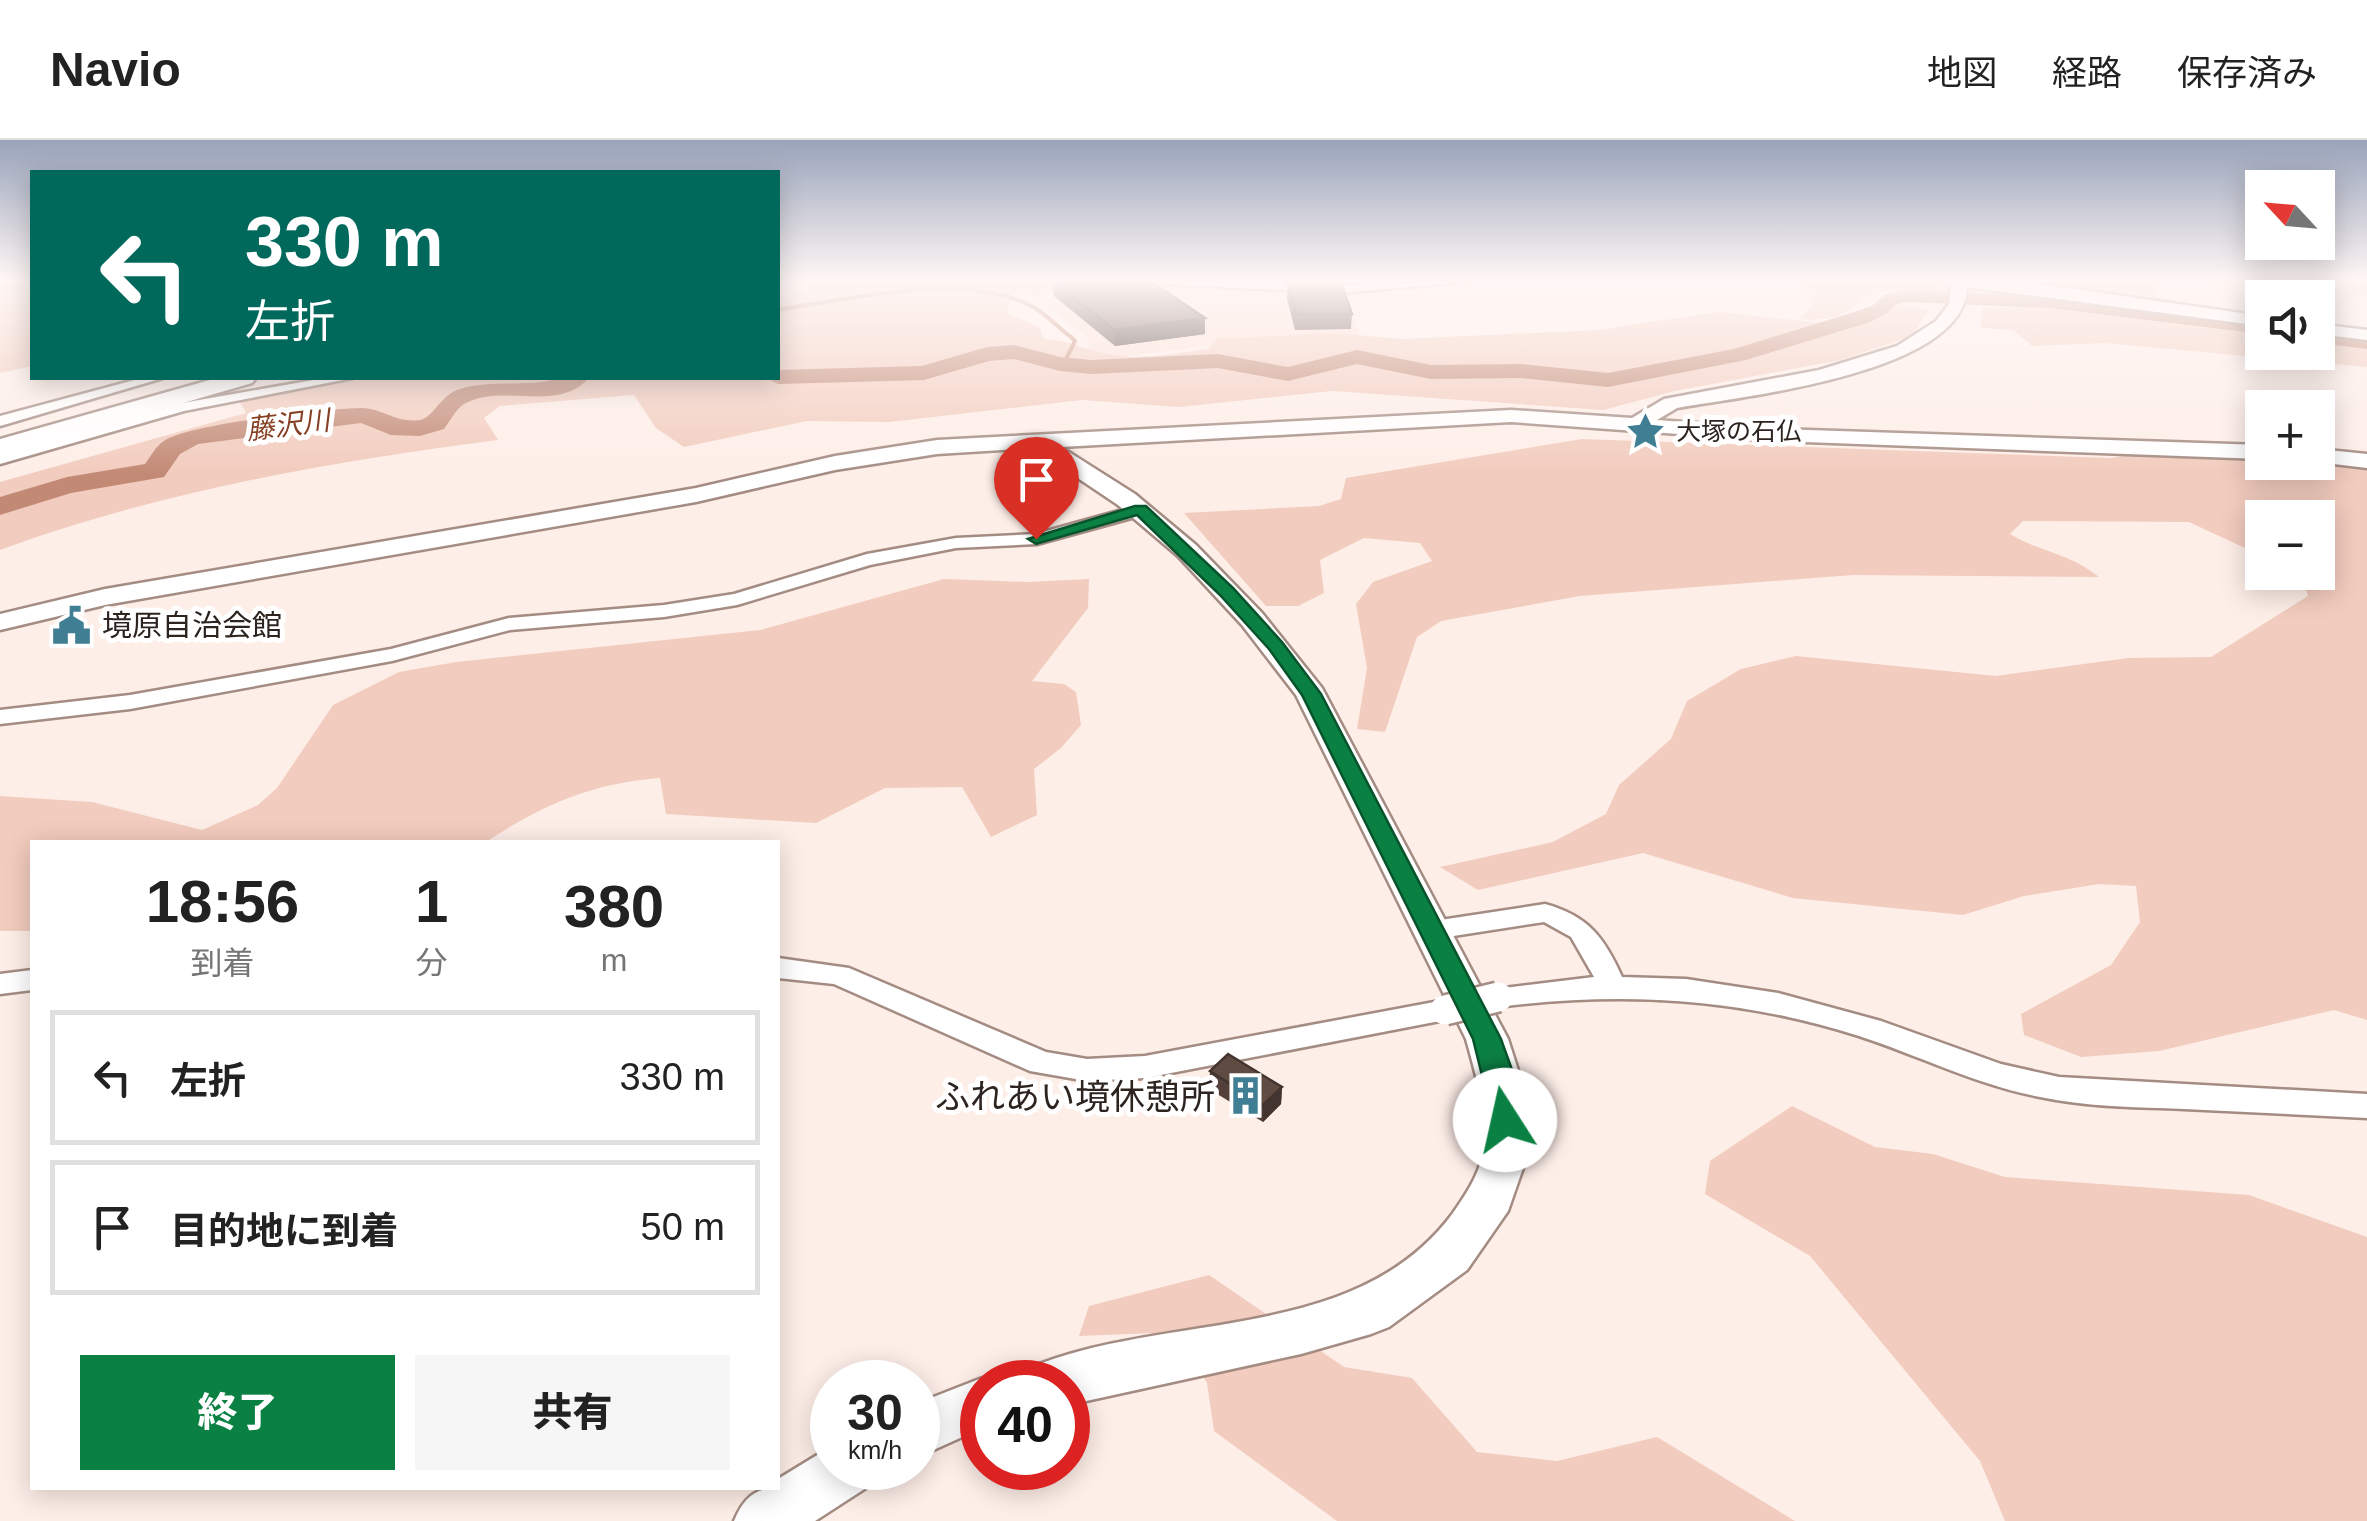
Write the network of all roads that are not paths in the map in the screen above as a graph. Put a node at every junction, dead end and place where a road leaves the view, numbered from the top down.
1 (1911, 345) edge
2 (149, 380) edge
3 (192, 380) edge
4 (236, 380) edge
5 (335, 380) edge
6 (0, 421) edge
7 (1640, 422) junction
8 (0, 435) edge
9 (1036, 441) junction
10 (0, 448) edge
11 (2245, 451) edge
12 (2335, 458) edge
13 (0, 459) edge
14 (2367, 461) edge
15 (1140, 510) junction
16 (0, 622) edge
17 (0, 717) edge
18 (1434, 930) junction
19 (780, 968) edge
20 (30, 980) edge
21 (0, 984) edge
22 (1611, 984) junction
23 (2367, 1106) edge
24 (1090, 1375) edge
25 (812, 1490) edge
26 (764, 1521) edge

1 - 7 street
2 - 6 street
3 - 8 highway
4 - 10 highway
5 - 13 street
7 - 9 street
7 - 11 street
9 - 15 street
9 - 16 street
12 - 14 street
15 - 17 street
15 - 18 street
18 - 22 street
18 - 24 street
19 - 22 street, bridge
20 - 21 street
22 - 23 street
25 - 26 street

